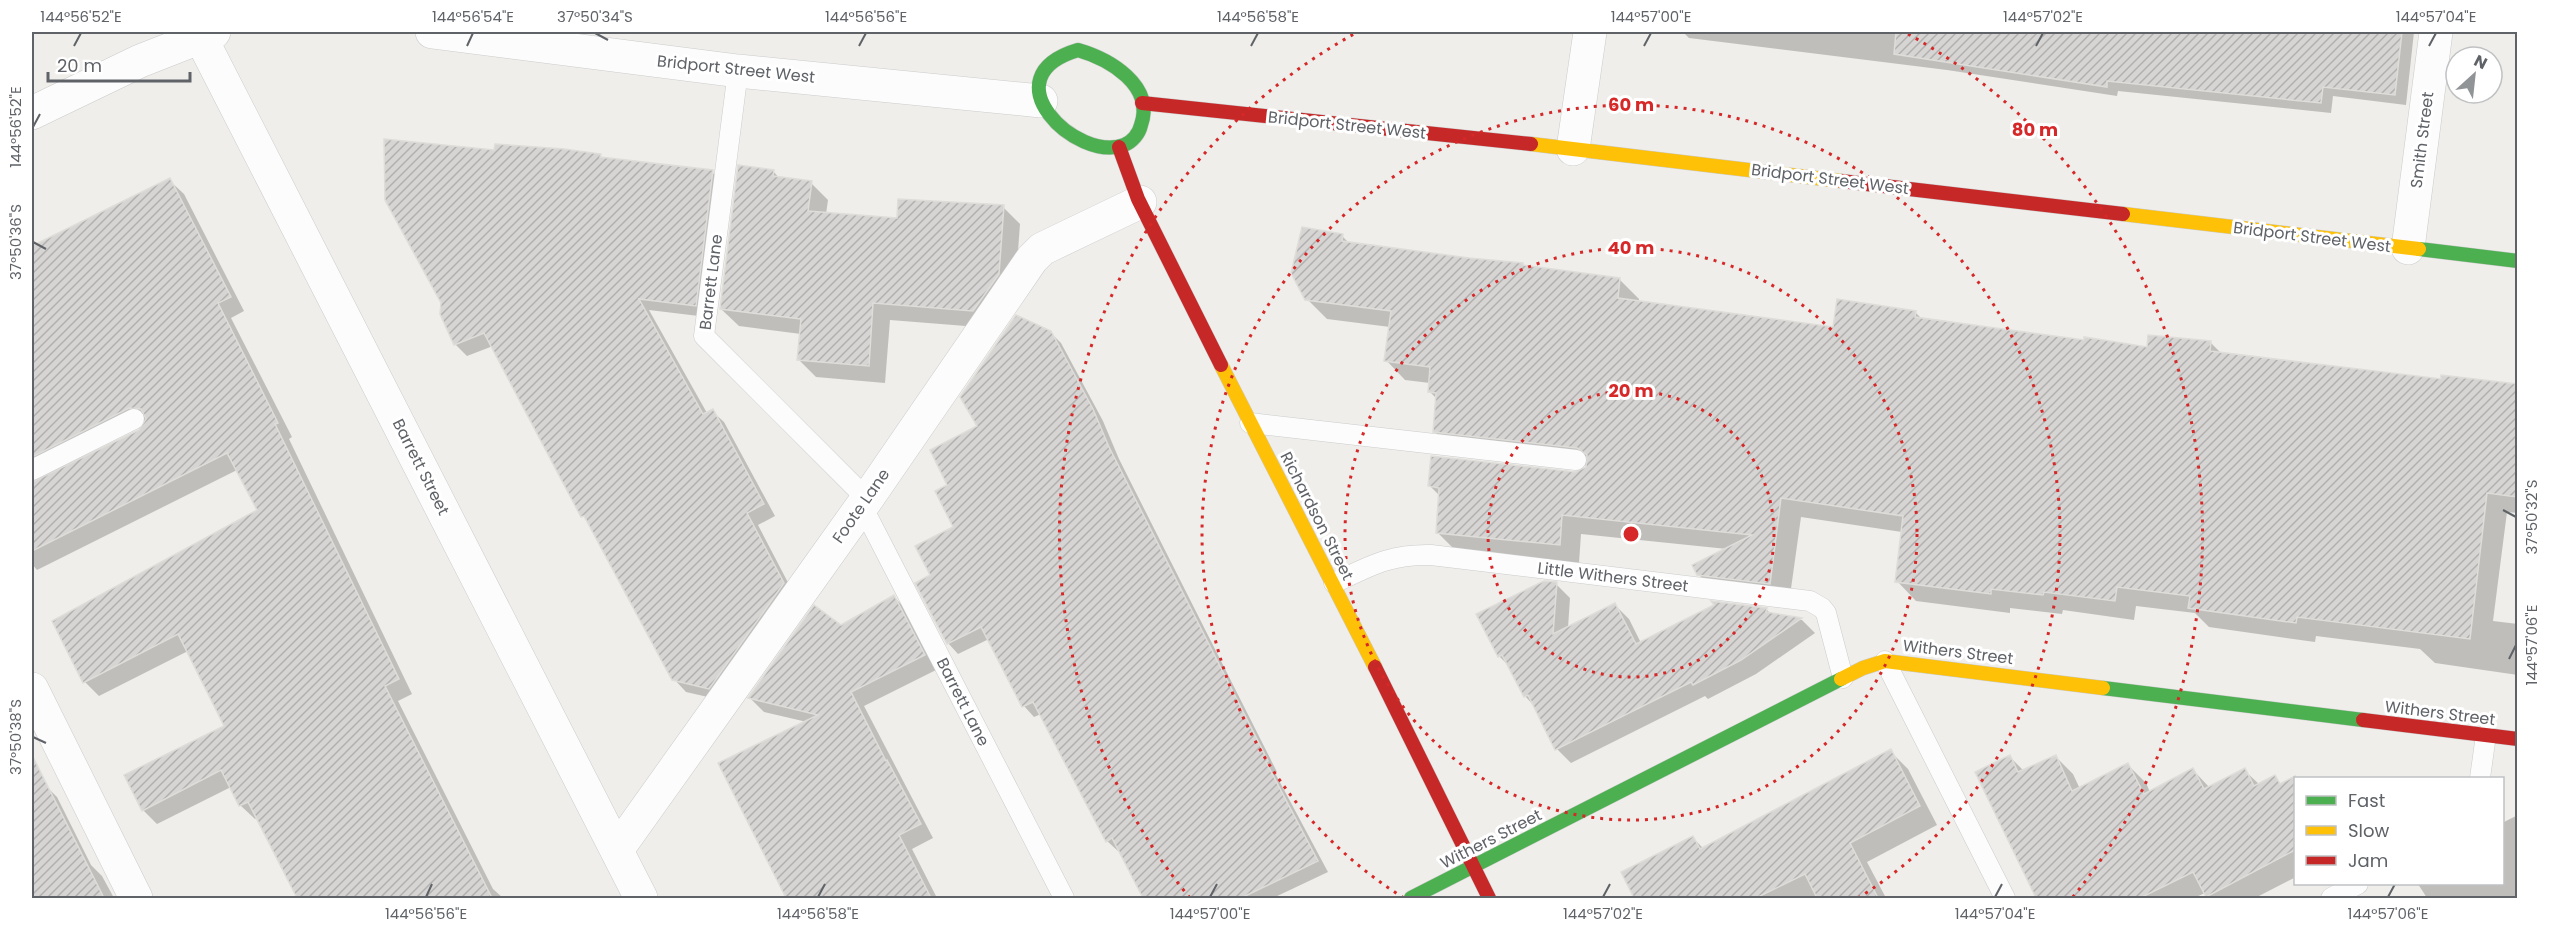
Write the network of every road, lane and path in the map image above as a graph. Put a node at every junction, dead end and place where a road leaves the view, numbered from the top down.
1 (432, 32) edge
2 (1590, 32) edge
3 (2436, 32) edge
4 (207, 34) edge
5 (738, 71) junction
6 (1041, 100) junction
7 (1142, 104) junction
8 (32, 113) edge
9 (1119, 147) junction
10 (1573, 149) junction
11 (1140, 202) junction
12 (2408, 248) junction
13 (2517, 261) edge
14 (134, 418) dead end
15 (1250, 423) junction
16 (1576, 460) dead end
17 (32, 470) edge
18 (864, 502) junction
19 (1334, 583) junction
20 (1885, 661) junction
21 (1843, 678) junction
22 (32, 689) edge
23 (2486, 735) junction
24 (2517, 740) edge
25 (2480, 777) edge
26 (616, 850) junction
27 (1474, 867) junction
28 (2356, 885) edge
29 (136, 898) edge
30 (641, 898) edge
31 (1064, 898) edge
32 (1411, 898) edge
33 (1489, 898) edge
34 (2005, 898) edge
35 (2331, 898) edge

1 - 5 street, Bridport Street West
2 - 10 street
3 - 12 street, Smith Street
4 - 8 street
4 - 26 street, Barrett Street
5 - 6 street, Bridport Street West
5 - 18 lane, Barrett Lane
6 - 7 street
6 - 9 street
7 - 9 street
7 - 10 street, Bridport Street West
9 - 11 street, Richardson Street
10 - 12 street, Bridport Street West
11 - 15 street, Richardson Street
11 - 18 street, Foote Lane
12 - 13 street, Bridport Street West
14 - 17 lane
15 - 16 lane
15 - 19 street, Richardson Street
18 - 26 street, Foote Lane
18 - 31 lane, Barrett Lane
19 - 21 lane, Little Withers Street
19 - 27 street, Richardson Street
20 - 21 street, Withers Street
20 - 23 street, Withers Street
20 - 34 lane
21 - 27 street, Withers Street
22 - 29 street
23 - 24 street, Withers Street
23 - 25 lane
26 - 30 street, Barrett Street
27 - 32 street, Withers Street
27 - 33 street, Richardson Street
28 - 35 lane

